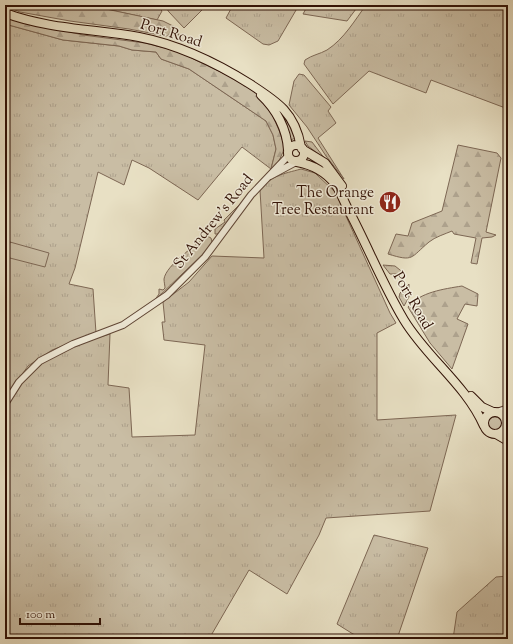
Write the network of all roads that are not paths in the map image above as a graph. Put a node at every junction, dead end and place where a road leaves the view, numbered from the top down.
1 (5, 13) edge
2 (252, 86) junction
3 (302, 148) junction
4 (288, 153) junction
5 (296, 162) junction
6 (269, 177) junction
7 (356, 220) junction
8 (459, 386) junction
9 (5, 404) edge
10 (508, 408) edge
11 (495, 412) junction
12 (507, 423) edge
13 (484, 426) junction
14 (496, 434) junction
15 (508, 441) edge

1 - 2 main road, Port Road
2 - 3 main road, Port Road
2 - 4 main road, Port Road
3 - 4 main road
3 - 5 main road
3 - 7 main road, Port Road
4 - 5 main road
4 - 6 street, St Andrew's Road
5 - 6 street, St Andrew's Road
5 - 7 main road, Port Road
6 - 9 street, St Andrew's Road
7 - 8 main road, Port Road
8 - 11 main road, Port Road
8 - 13 main road, Port Road
10 - 11 street
11 - 12 main road, Port Road
11 - 13 main road
12 - 14 main road, Port Road
13 - 14 main road, Port Road
14 - 15 main road, Port Road

